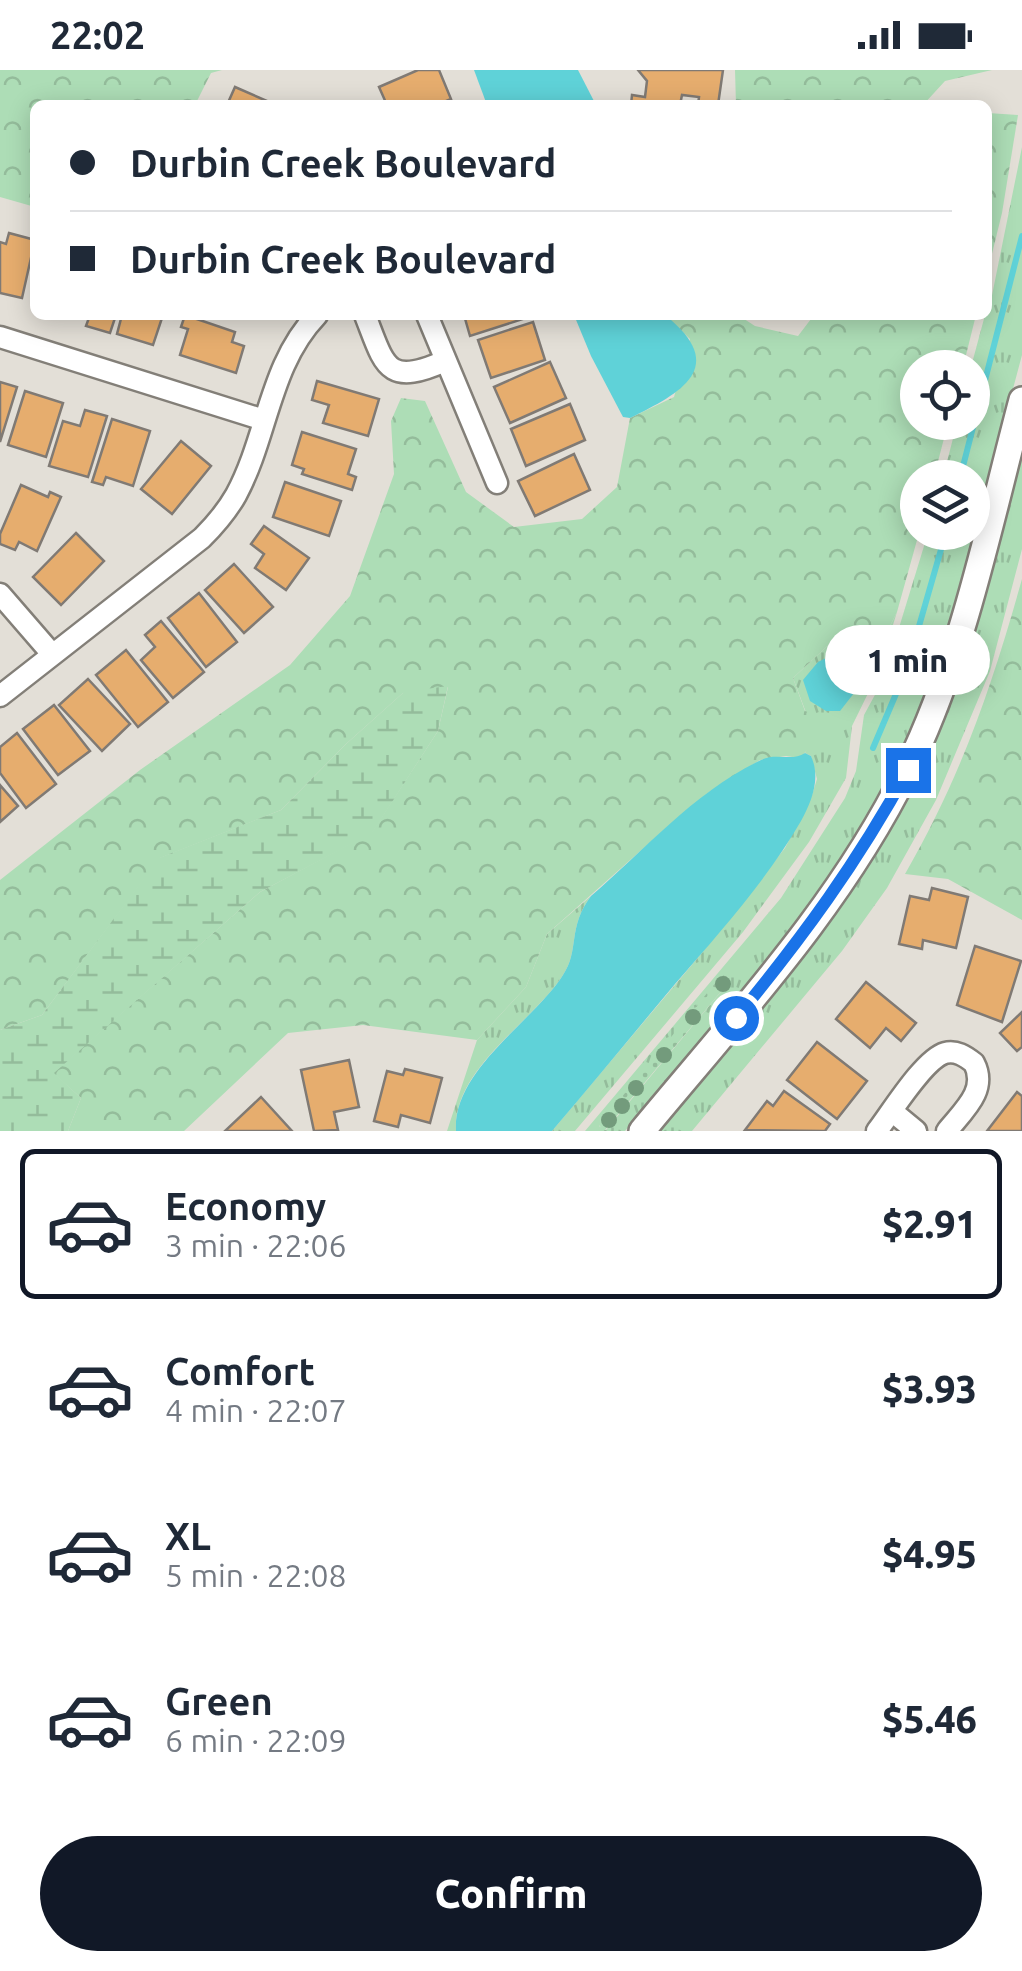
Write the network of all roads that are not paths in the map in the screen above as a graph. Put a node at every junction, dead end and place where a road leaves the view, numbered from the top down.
1 (312, 320) edge
2 (367, 320) edge
3 (429, 320) edge
4 (0, 338) edge
5 (445, 361) junction
6 (1022, 400) edge
7 (264, 420) junction
8 (497, 483) dead end
9 (0, 594) edge
10 (52, 654) junction
11 (1, 692) edge
12 (892, 1112) junction
13 (642, 1131) edge
14 (877, 1131) edge
15 (916, 1131) edge
16 (948, 1131) edge

1 - 7 street
2 - 5 street
3 - 5 street
4 - 7 street
5 - 8 street
6 - 13 street
7 - 10 street
9 - 10 street
10 - 11 street
12 - 14 street
12 - 15 street
12 - 16 street

